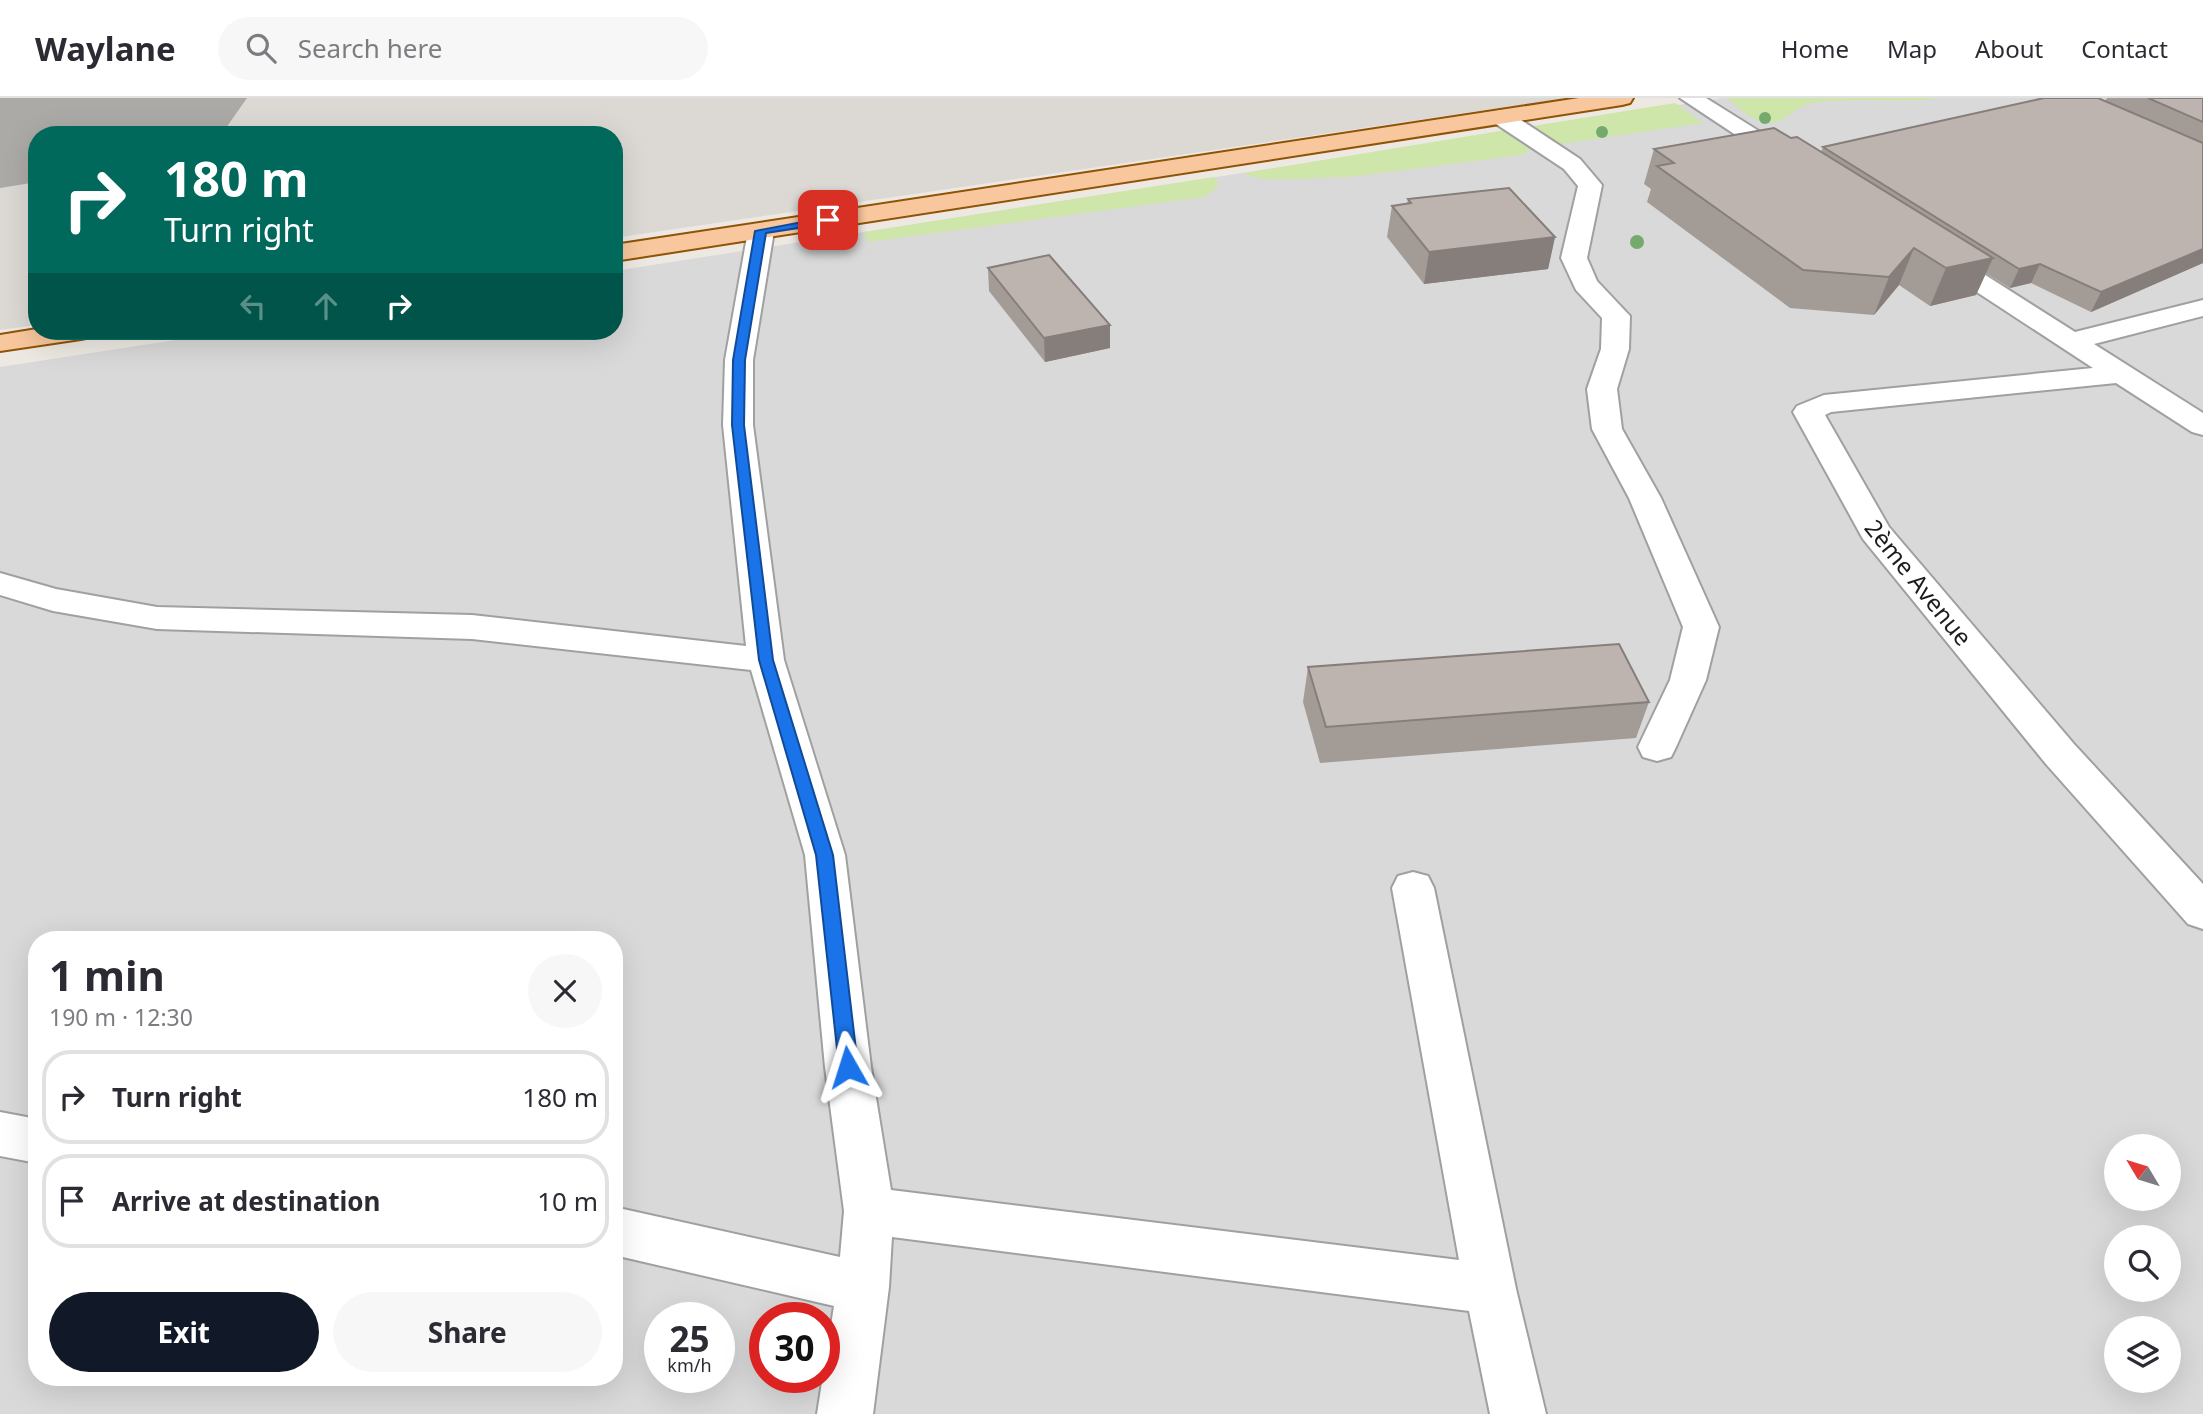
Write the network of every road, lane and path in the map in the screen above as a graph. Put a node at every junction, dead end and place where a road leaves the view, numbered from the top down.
1 (1622, 98) edge
2 (1691, 98) edge
3 (1501, 117) junction
4 (1806, 172) edge
5 (761, 231) junction
6 (1922, 245) edge
7 (623, 252) edge
8 (2203, 308) edge
9 (28, 339) edge
10 (2071, 341) junction
11 (0, 343) edge
12 (2120, 374) junction
13 (2203, 426) edge
14 (0, 584) edge
15 (766, 660) junction
16 (1657, 747) dead end
17 (1413, 888) dead end
18 (2203, 912) edge
19 (0, 1134) edge
20 (28, 1139) edge
21 (869, 1211) junction
22 (623, 1233) edge
23 (863, 1287) junction
24 (1490, 1289) junction
25 (845, 1414) edge
26 (1518, 1414) edge

1 - 3 main road
2 - 4 street
3 - 5 main road
3 - 16 street
5 - 7 main road
5 - 15 street
6 - 10 street
8 - 10 street
9 - 11 main road
10 - 12 street
12 - 13 street
12 - 18 street, 2ème Avenue
14 - 15 street
15 - 21 street
17 - 24 street
19 - 20 street
21 - 23 street
21 - 24 street
22 - 23 street
23 - 25 street
24 - 26 street

